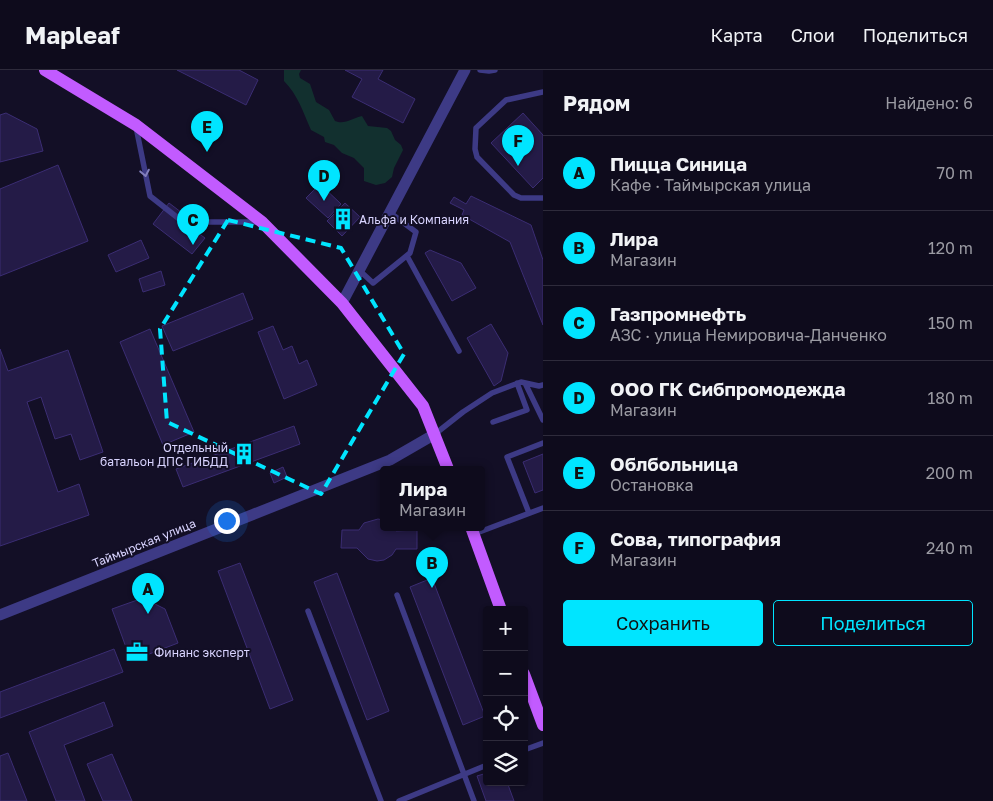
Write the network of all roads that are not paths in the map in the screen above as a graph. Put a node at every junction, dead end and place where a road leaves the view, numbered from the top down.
1 (44, 70) edge
2 (465, 70) edge
3 (480, 70) edge
4 (495, 70) edge
5 (543, 92) edge
6 (136, 125) junction
7 (543, 198) edge
8 (389, 212) junction
9 (262, 222) junction
10 (408, 256) junction
11 (359, 270) junction
12 (342, 303) junction
13 (459, 351) dead end
14 (517, 383) junction
15 (525, 383) junction
16 (543, 384) edge
17 (543, 420) edge
18 (493, 422) dead end
19 (435, 434) junction
20 (543, 442) edge
21 (447, 466) edge
22 (543, 508) edge
23 (528, 513) junction
24 (485, 527) edge
25 (472, 531) edge
26 (397, 595) dead end
27 (500, 606) edge
28 (308, 611) dead end
29 (0, 616) edge
30 (528, 685) edge
31 (543, 724) edge
32 (543, 743) edge
33 (528, 749) edge
34 (483, 767) edge
35 (464, 774) junction
36 (381, 801) edge
37 (398, 801) edge
38 (474, 801) edge

1 - 6 main road
2 - 8 street
3 - 4 lane
5 - 7 lane
6 - 9 main road
6 -> 9 lane
8 - 10 lane
8 - 11 street
9 - 12 main road
10 - 11 lane
10 - 13 lane
11 - 12 street
12 - 19 main road
14 - 15 lane
14 - 18 lane
14 - 19 lane
15 - 16 lane
15 - 17 lane
19 - 21 main road
19 - 29 street, Таймырская улица
20 - 23 lane
22 - 23 lane
23 - 24 lane
25 - 27 main road
26 - 35 lane
28 - 36 lane
30 - 31 main road
32 - 33 lane
34 - 35 lane
35 - 37 lane
35 - 38 lane

